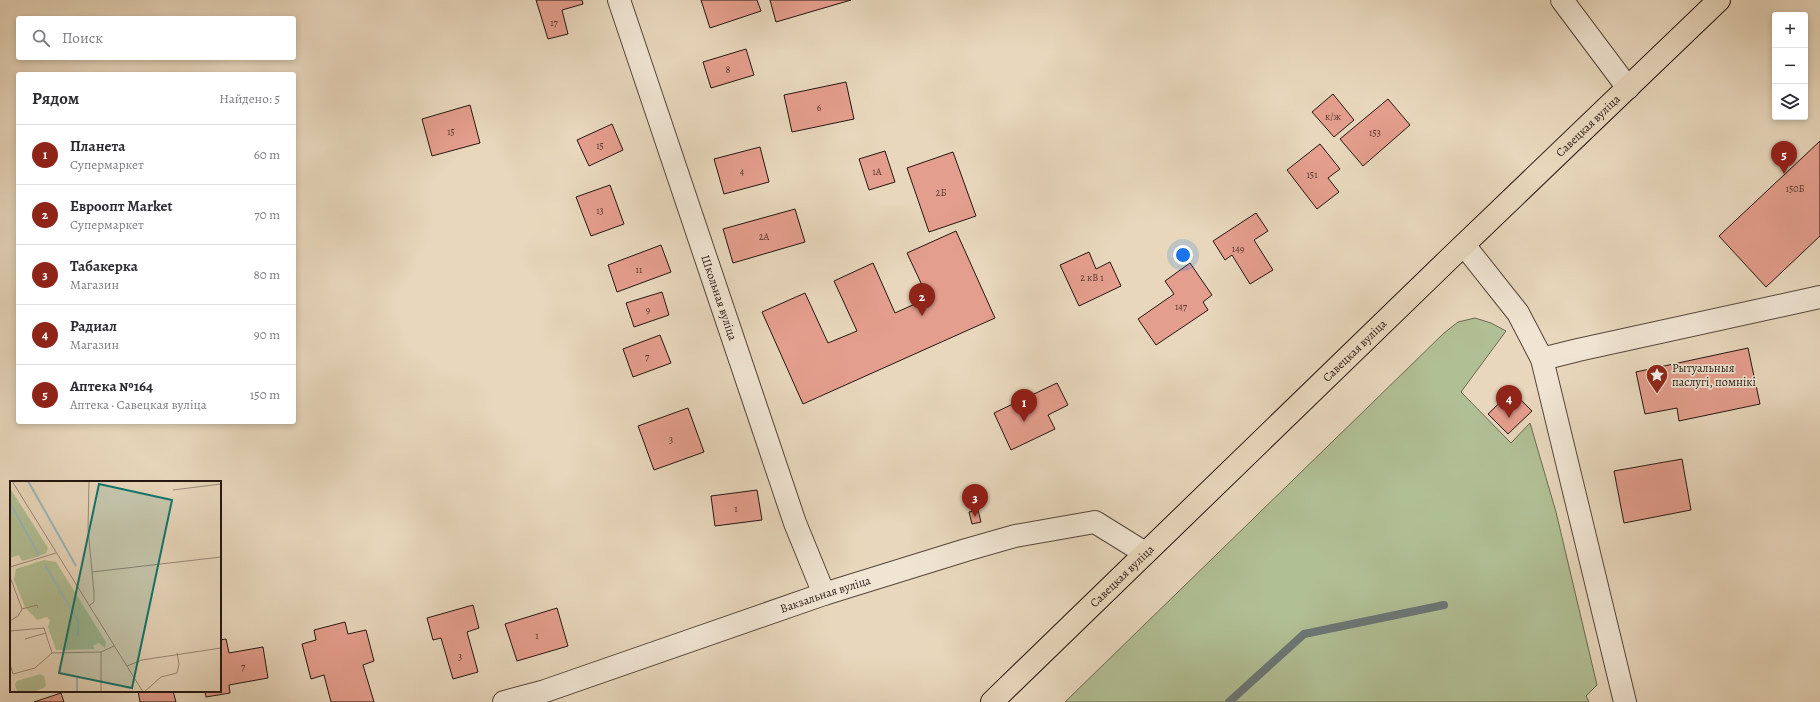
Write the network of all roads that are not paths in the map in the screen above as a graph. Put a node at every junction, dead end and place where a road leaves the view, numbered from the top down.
1 (619, 0) edge
2 (1562, 0) edge
3 (1719, 0) edge
4 (1628, 88) junction
5 (1464, 245) junction
6 (1820, 297) edge
7 (1542, 359) junction
8 (1145, 554) junction
9 (824, 594) junction
10 (504, 702) edge
11 (992, 702) edge
12 (1625, 702) edge

1 - 9 street, Школьная вуліца
2 - 4 street
3 - 4 main road, Савецкая вуліца
4 - 5 main road, Савецкая вуліца
5 - 7 street
5 - 8 main road, Савецкая вуліца
6 - 7 street
7 - 12 street
8 - 9 street, Вакзальная вуліца
8 - 11 main road, Савецкая вуліца
9 - 10 street, Вакзальная вуліца

